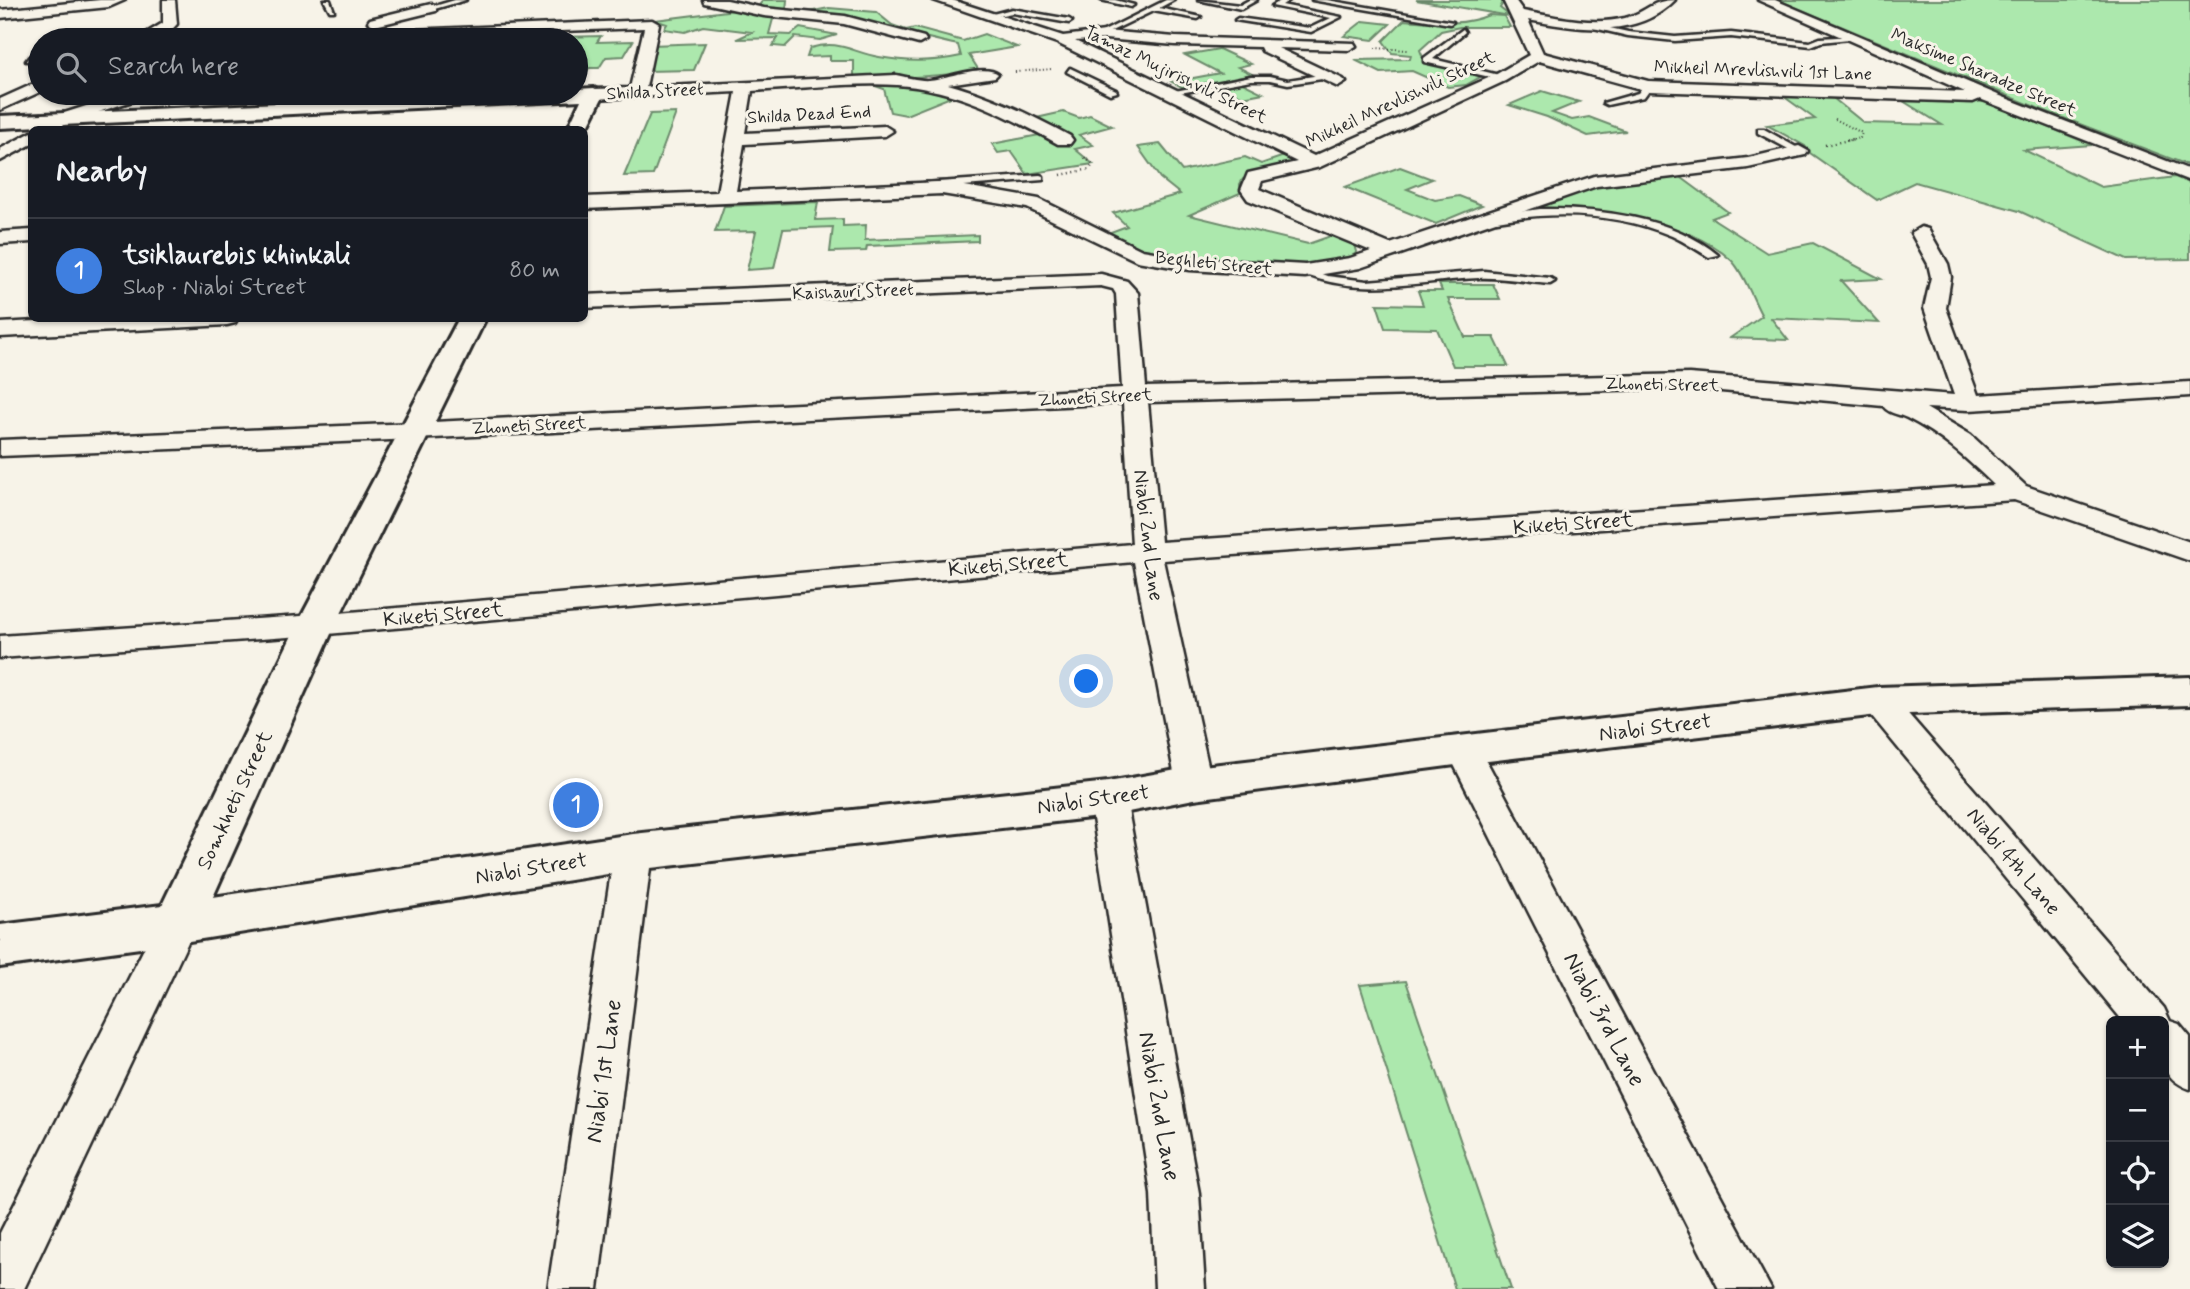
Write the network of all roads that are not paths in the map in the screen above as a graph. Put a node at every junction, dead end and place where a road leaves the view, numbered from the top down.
1 (119, 0) edge
2 (169, 0) edge
3 (327, 0) edge
4 (463, 0) edge
5 (709, 0) edge
6 (939, 0) edge
7 (1104, 0) edge
8 (1171, 0) edge
9 (1201, 0) edge
10 (1254, 0) edge
11 (1287, 0) edge
12 (1315, 0) edge
13 (1509, 0) edge
14 (1669, 0) edge
15 (1765, 0) edge
16 (1131, 5) dead end
17 (431, 8) joint
18 (1152, 9) junction
19 (332, 10) dead end
20 (0, 14) edge
21 (1520, 15) junction
22 (988, 16) junction
23 (1199, 17) dead end
24 (1238, 20) dead end
25 (1069, 21) dead end
26 (1450, 22) dead end
27 (1587, 24) junction
28 (166, 28) edge
29 (352, 28) edge
30 (561, 28) edge
31 (1463, 31) dead end
32 (1101, 34) junction
33 (1855, 38) junction
34 (919, 40) dead end
35 (1062, 40) junction
36 (1253, 45) junction
37 (1349, 46) dead end
38 (1537, 56) junction
39 (1105, 63) junction
40 (1066, 69) joint
41 (990, 74) road end
42 (1500, 78) junction
43 (1332, 79) joint
44 (933, 84) junction
45 (1648, 86) junction
46 (745, 87) junction
47 (28, 92) edge
48 (637, 92) junction
49 (1113, 93) dead end
50 (1169, 93) junction
51 (588, 94) edge
52 (594, 94) junction
53 (1992, 98) junction
54 (1607, 103) dead end
55 (0, 105) edge
56 (105, 105) edge
57 (351, 105) edge
58 (64, 118) junction
59 (0, 122) edge
60 (51, 126) edge
61 (579, 126) edge
62 (884, 131) dead end
63 (1761, 131) dead end
64 (28, 139) edge
65 (736, 139) junction
66 (1064, 140) dead end
67 (1798, 151) joint
68 (0, 156) edge
69 (1314, 163) junction
70 (2190, 176) edge
71 (1040, 178) dead end
72 (919, 187) junction
73 (726, 196) junction
74 (588, 204) edge
75 (1466, 224) junction
76 (1921, 233) dead end
77 (28, 236) edge
78 (0, 238) edge
79 (1389, 251) junction
80 (1713, 256) dead end
81 (1305, 271) junction
82 (1550, 281) dead end
83 (1120, 285) joint
84 (588, 302) edge
85 (151, 322) edge
86 (471, 322) edge
87 (0, 330) edge
88 (2190, 389) edge
89 (1133, 395) junction
90 (1876, 398) junction
91 (1969, 403) junction
92 (414, 431) junction
93 (0, 448) edge
94 (2016, 492) junction
95 (1147, 552) junction
96 (2190, 552) edge
97 (316, 625) junction
98 (0, 647) edge
99 (2190, 691) edge
100 (1878, 701) junction
101 (1463, 749) junction
102 (1194, 783) junction
103 (1108, 799) junction
104 (634, 852) junction
105 (177, 923) junction
106 (0, 946) edge
107 (2145, 1016) edge
108 (2169, 1044) edge
109 (2190, 1069) edge
110 (0, 1284) edge
111 (573, 1289) edge
112 (1180, 1289) edge
113 (1746, 1289) edge

1 - 20 street
2 - 28 street
3 - 19 lane
4 - 17 lane
5 - 34 street
6 - 22 street, Tamaz Mujirishvili Street
7 - 16 lane
8 - 18 lane
9 - 10 lane
11 - 24 lane
12 - 26 lane
13 - 21 street
14 - 27 street
15 - 33 street, Maksime Sharadze Street
17 - 29 street
18 - 23 lane
18 - 32 lane
21 - 27 street
21 - 38 street
22 - 25 lane
22 - 35 street, Tamaz Mujirishvili Street
27 - 33 lane
30 - 48 street
31 - 42 lane
32 - 35 street
32 - 36 street
33 - 53 street, Maksime Sharadze Street
35 - 39 street, Tamaz Mujirishvili Street
36 - 37 street
36 - 43 street
38 - 42 street, Mikheil Mrevlishvili Street
38 - 45 street, Mikheil Mrevlishvili 1st Lane
39 - 40 street
39 - 50 street, Tamaz Mujirishvili Street
40 - 49 lane
41 - 44 street, Shilda Street
42 - 69 street, Mikheil Mrevlishvili Street
43 - 50 lane
44 - 46 street, Shilda Street
44 - 66 street, Shilda Street
45 - 53 street, Mikheil Mrevlishvili 1st Lane
45 - 54 lane
46 - 48 street, Shilda Street
46 - 65 street
47 - 55 street
48 - 52 street, Shilda Street
50 - 69 street, Tamaz Mujirishvili Street
51 - 52 street, Shilda Street
52 - 61 street
53 - 70 street, Maksime Sharadze Street
56 - 58 street
57 - 58 street, Shilda Street
58 - 59 street, Shilda Street
58 - 60 street
62 - 65 street, Shilda Dead End
63 - 67 lane
64 - 68 street
65 - 73 street
67 - 75 street, Beghleti Street
69 - 79 street, Mikheil Mrevlishvili Street
71 - 72 lane
72 - 73 street, Beghleti Street
72 - 81 street, Beghleti Street
73 - 74 street, Beghleti Street
75 - 79 street, Beghleti Street
75 - 80 lane
76 - 91 street
77 - 78 street
79 - 81 street, Beghleti Street
81 - 82 lane
83 - 84 street, Kaishauri Street
83 - 89 street, Niabi 2nd Lane
85 - 87 street
86 - 92 street, Somkheti Street
88 - 91 street, Zhoneti Street
89 - 90 street, Zhoneti Street
89 - 92 street, Zhoneti Street
89 - 95 street, Niabi 2nd Lane
90 - 91 street, Zhoneti Street
90 - 94 street
92 - 93 street, Zhoneti Street
92 - 97 street, Somkheti Street
94 - 95 street, Kiketi Street
94 - 96 street
95 - 97 street, Kiketi Street
95 - 102 street, Niabi 2nd Lane
97 - 98 street, Kiketi Street
97 - 105 street, Somkheti Street
99 - 100 street, Niabi Street
100 - 101 street, Niabi Street
100 - 107 street, Niabi 4th Lane
101 - 102 street, Niabi Street
101 - 113 street, Niabi 3rd Lane
102 - 103 street, Niabi Street
103 - 104 street, Niabi Street
103 - 112 street, Niabi 2nd Lane
104 - 105 street, Niabi Street
104 - 111 street, Niabi 1st Lane
105 - 106 street, Niabi Street
105 - 110 street, Somkheti Street
108 - 109 street

